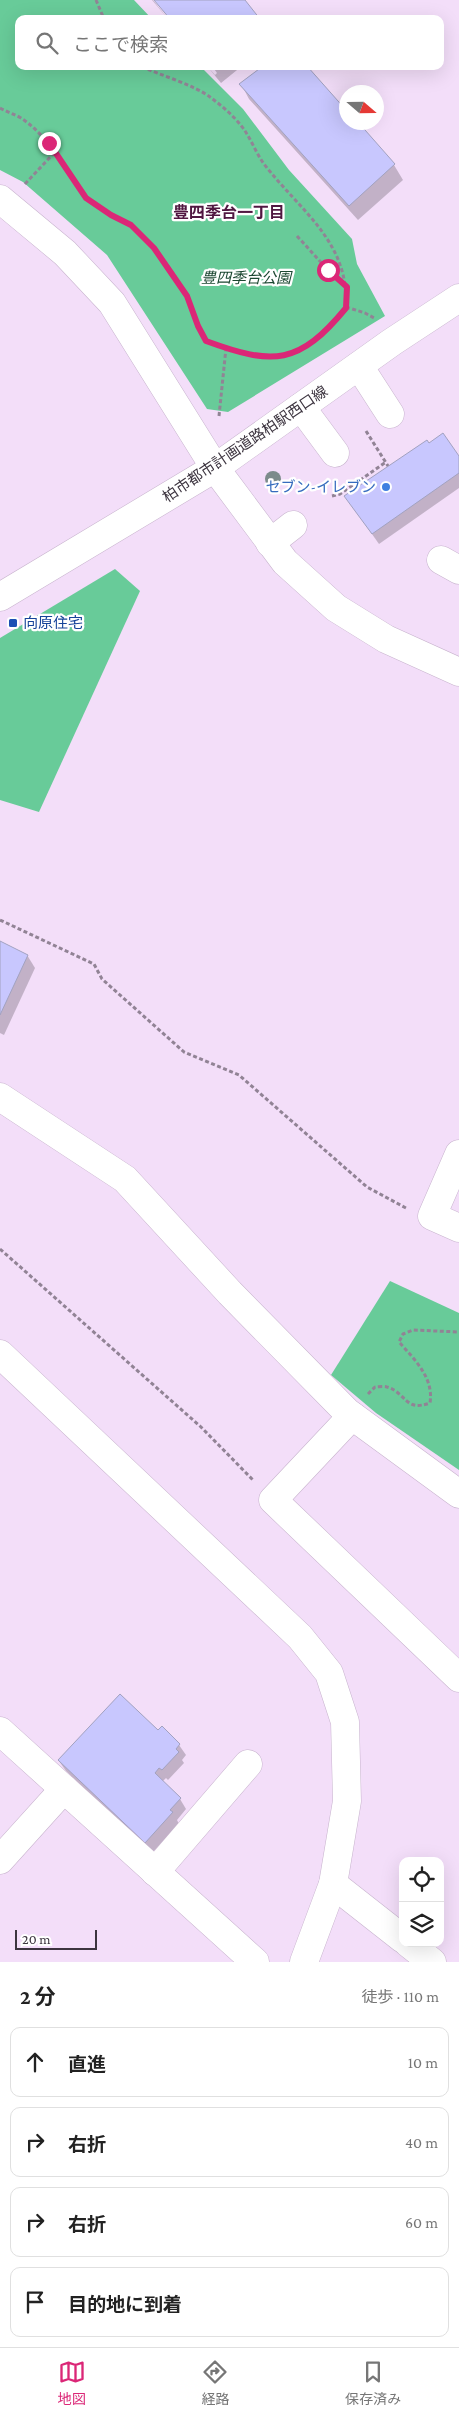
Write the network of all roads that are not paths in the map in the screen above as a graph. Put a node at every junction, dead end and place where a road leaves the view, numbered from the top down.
1 (10, 194) edge
2 (459, 298) edge
3 (359, 366) junction
4 (301, 407) junction
5 (390, 414) dead end
6 (335, 453) dead end
7 (215, 468) junction
8 (293, 525) dead end
9 (270, 542) junction
10 (0, 597) edge
11 (459, 672) edge
12 (0, 1097) edge
13 (459, 1154) edge
14 (459, 1228) edge
15 (0, 1354) edge
16 (352, 1416) junction
17 (459, 1494) edge
18 (459, 1678) edge
19 (0, 1731) edge
20 (248, 1764) dead end
21 (64, 1789) junction
22 (0, 1860) edge
23 (155, 1872) junction
24 (333, 1884) junction
25 (399, 1936) edge
26 (413, 1947) edge
27 (255, 1962) edge
28 (304, 1962) edge
29 (432, 1962) edge

1 - 7 street
2 - 3 street, 柏市都市計画道路柏駅西口線
3 - 4 street, 柏市都市計画道路柏駅西口線
3 - 5 street
4 - 6 street
4 - 7 street, 柏市都市計画道路柏駅西口線
7 - 9 street
7 - 10 street, 柏市都市計画道路柏駅西口線
8 - 9 street
9 - 11 street
12 - 16 street
13 - 14 street
15 - 24 street
16 - 17 street
16 - 18 street
19 - 21 street
20 - 23 street
21 - 22 street
21 - 23 street
23 - 27 street
24 - 25 street
24 - 28 street
26 - 29 street

